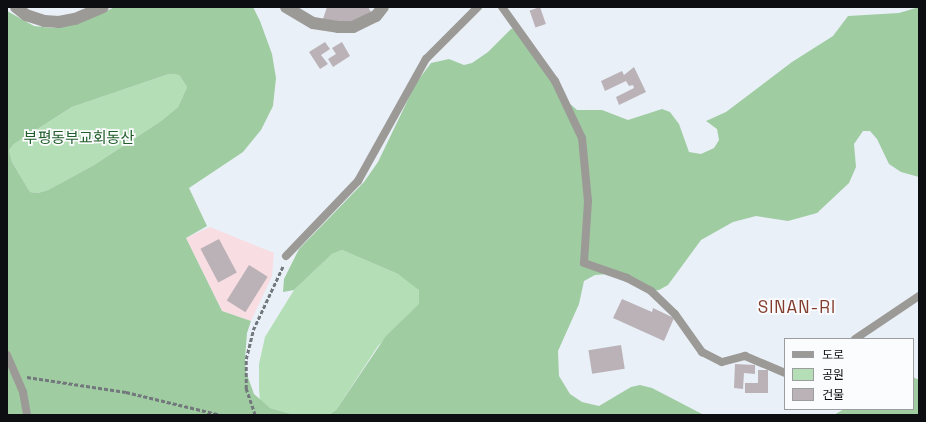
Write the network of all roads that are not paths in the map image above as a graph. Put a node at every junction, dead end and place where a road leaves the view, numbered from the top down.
1 (16, 7) edge
2 (103, 7) edge
3 (286, 7) edge
4 (383, 7) edge
5 (478, 7) edge
6 (502, 7) edge
7 (286, 256) road end
8 (919, 296) edge
9 (856, 338) edge
10 (7, 355) edge
11 (784, 373) edge
12 (27, 415) edge

1 - 2 street
3 - 4 street
5 - 7 lane
6 - 11 lane
8 - 9 lane
10 - 12 lane

